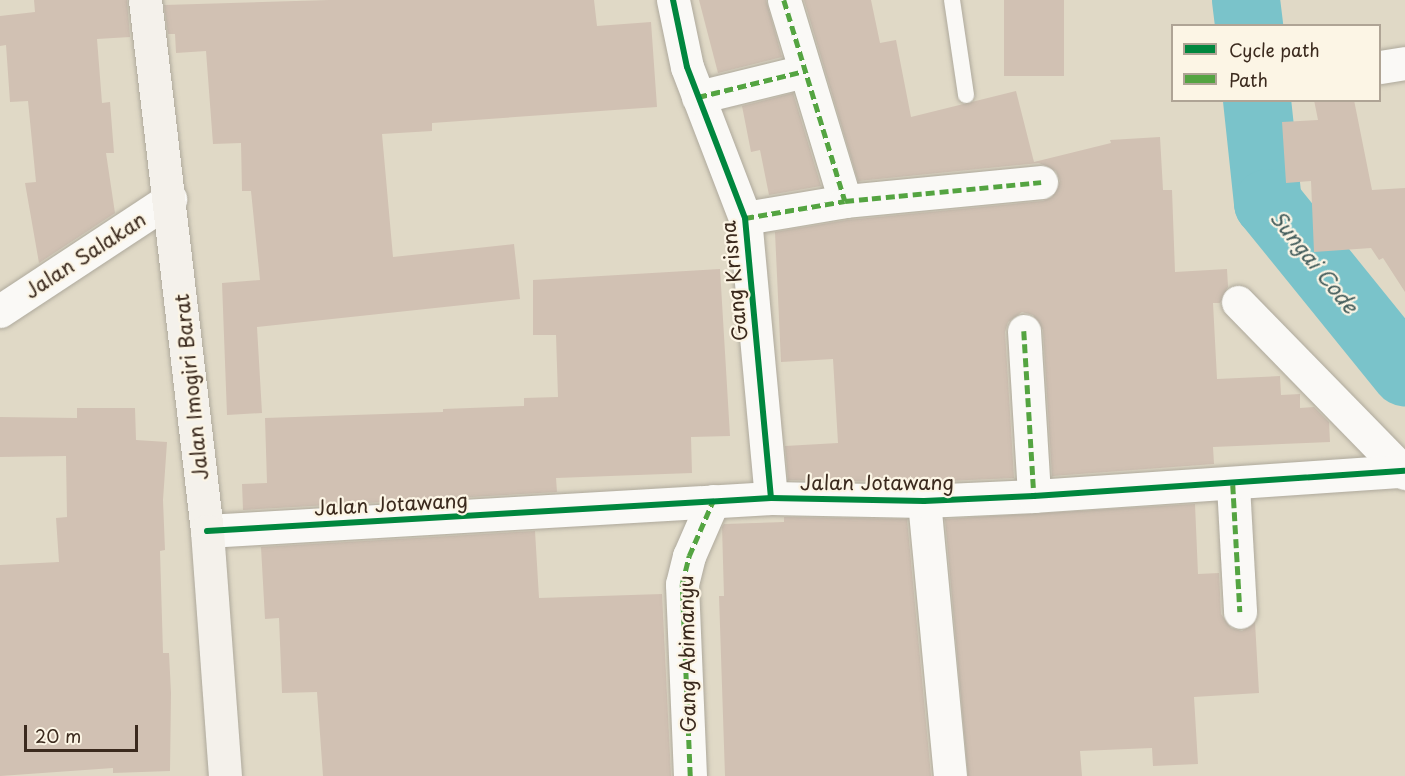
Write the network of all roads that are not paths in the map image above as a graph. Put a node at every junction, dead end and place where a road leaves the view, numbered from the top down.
1 (145, 0) edge
2 (673, 0) edge
3 (784, 0) edge
4 (952, 0) edge
5 (1405, 63) edge
6 (1381, 67) edge
7 (805, 71) junction
8 (966, 95) dead end
9 (698, 97) junction
10 (1041, 182) dead end
11 (170, 199) junction
12 (845, 201) junction
13 (746, 218) junction
14 (1238, 303) dead end
15 (0, 311) edge
16 (1024, 331) dead end
17 (1404, 472) edge
18 (1233, 485) junction
19 (1034, 496) junction
20 (771, 498) junction
21 (713, 501) junction
22 (924, 501) junction
23 (207, 531) junction
24 (1240, 612) dead end
25 (225, 776) edge
26 (690, 776) edge
27 (950, 776) edge

1 - 11 main road, Jalan Imogiri Barat
2 - 9 street, Gang Krisna
3 - 7 street
4 - 8 lane
5 - 6 street
7 - 9 street
7 - 12 street
9 - 13 street, Gang Krisna
10 - 12 street
11 - 15 street, Jalan Salakan
11 - 23 main road, Jalan Imogiri Barat
12 - 13 street
13 - 20 street, Gang Krisna
14 - 17 street
16 - 19 street
17 - 18 street, Jalan Jotawang
18 - 19 street, Jalan Jotawang
18 - 24 street
19 - 22 street, Jalan Jotawang
20 - 21 street, Jalan Jotawang
20 - 22 street, Jalan Jotawang
21 - 23 street, Jalan Jotawang
21 - 26 street, Gang Abimanyu
22 - 27 street
23 - 25 main road, Jalan Imogiri Barat

